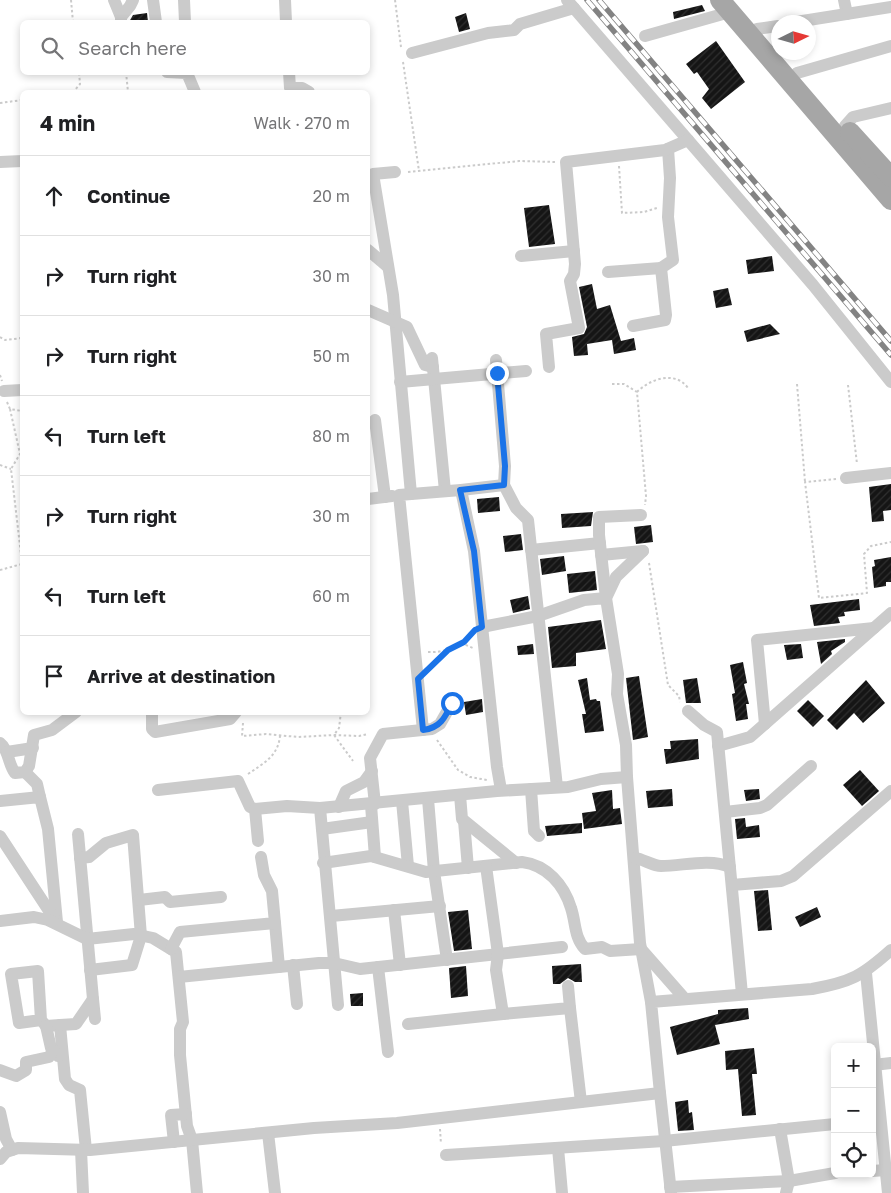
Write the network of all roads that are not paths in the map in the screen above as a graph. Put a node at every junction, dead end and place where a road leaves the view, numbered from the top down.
1 (114, 0) edge
2 (133, 0) edge
3 (152, 0) edge
4 (184, 0) edge
5 (285, 0) edge
6 (844, 0) edge
7 (570, 4) edge
8 (727, 4) edge
9 (889, 5) edge
10 (847, 14) junction
11 (816, 19) edge
12 (121, 20) edge
13 (156, 20) edge
14 (185, 20) edge
15 (286, 20) edge
16 (771, 27) edge
17 (757, 29) junction
18 (645, 36) dead end
19 (891, 46) edge
20 (406, 54) road end
21 (796, 73) junction
22 (188, 75) edge
23 (288, 75) edge
24 (194, 90) edge
25 (286, 90) edge
26 (306, 90) edge
27 (891, 108) edge
28 (845, 126) junction
29 (688, 140) junction
30 (668, 149) junction
31 (20, 161) edge
32 (0, 162) edge
33 (395, 172) road end
34 (370, 174) edge
35 (891, 177) edge
36 (891, 200) edge
37 (574, 251) junction
38 (370, 252) edge
39 (521, 256) dead end
40 (388, 267) junction
41 (661, 268) junction
42 (608, 272) dead end
43 (370, 311) edge
44 (395, 322) junction
45 (633, 326) dead end
46 (496, 367) junction
47 (549, 367) dead end
48 (433, 368) junction
49 (526, 371) dead end
50 (400, 382) junction
51 (891, 382) edge
52 (20, 390) edge
53 (4, 391) dead end
54 (375, 420) dead end
55 (891, 472) edge
56 (852, 478) road end
57 (504, 485) junction
58 (460, 490) junction
59 (445, 491) junction
60 (405, 494) junction
61 (385, 497) junction
62 (370, 499) edge
63 (641, 515) road end
64 (600, 549) junction
65 (531, 550) junction
66 (606, 598) junction
67 (891, 613) edge
68 (538, 616) junction
69 (482, 627) junction
70 (874, 628) junction
71 (452, 703) dead end
72 (688, 711) road end
73 (72, 715) edge
74 (152, 715) edge
75 (239, 716) edge
76 (765, 724) junction
77 (427, 729) junction
78 (718, 746) junction
79 (3, 747) edge
80 (32, 748) junction
81 (811, 766) dead end
82 (372, 771) junction
83 (25, 772) junction
84 (627, 777) junction
85 (557, 787) junction
86 (531, 789) junction
87 (158, 790) dead end
88 (501, 790) junction
89 (891, 791) edge
90 (460, 795) junction
91 (40, 797) junction
92 (428, 799) junction
93 (0, 800) edge
94 (402, 802) junction
95 (373, 804) junction
96 (339, 807) junction
97 (320, 808) junction
98 (255, 809) junction
99 (725, 812) junction
100 (464, 821) junction
101 (372, 822) junction
102 (322, 830) junction
103 (78, 834) dead end
104 (0, 836) edge
105 (539, 836) dead end
106 (258, 841) dead end
107 (261, 857) dead end
108 (375, 857) junction
109 (80, 858) junction
110 (635, 858) junction
111 (323, 863) junction
112 (516, 863) junction
113 (408, 866) junction
114 (486, 866) junction
115 (657, 866) junction
116 (730, 867) junction
117 (468, 868) junction
118 (434, 871) junction
119 (636, 877) junction
120 (732, 885) junction
121 (221, 897) dead end
122 (139, 900) junction
123 (440, 906) junction
124 (394, 910) junction
125 (331, 916) junction
126 (1, 922) edge
127 (57, 922) junction
128 (276, 923) junction
129 (141, 936) junction
130 (87, 939) junction
131 (562, 947) dead end
132 (171, 949) junction
133 (641, 949) junction
134 (891, 950) edge
135 (498, 954) junction
136 (447, 960) junction
137 (334, 963) junction
138 (293, 965) junction
139 (400, 965) junction
140 (280, 967) junction
141 (378, 967) junction
142 (90, 970) junction
143 (866, 973) junction
144 (179, 977) junction
145 (568, 986) dead end
146 (742, 994) junction
147 (93, 999) junction
148 (685, 999) junction
149 (651, 1002) junction
150 (297, 1004) dead end
151 (338, 1005) dead end
152 (570, 1008) junction
153 (502, 1014) junction
154 (95, 1018) dead end
155 (408, 1024) dead end
156 (60, 1025) junction
157 (872, 1043) edge
158 (54, 1051) junction
159 (388, 1052) dead end
160 (64, 1063) junction
161 (891, 1063) edge
162 (876, 1065) edge
163 (0, 1070) edge
164 (660, 1092) junction
165 (581, 1102) junction
166 (0, 1112) edge
167 (186, 1114) junction
168 (876, 1120) edge
169 (831, 1124) edge
170 (780, 1129) junction
171 (268, 1133) junction
172 (192, 1140) junction
173 (664, 1140) junction
174 (174, 1142) junction
175 (558, 1148) junction
176 (887, 1148) edge
177 (12, 1150) junction
178 (84, 1150) junction
179 (446, 1155) road end
180 (0, 1159) edge
181 (886, 1170) junction
182 (876, 1171) edge
183 (831, 1174) edge
184 (787, 1187) edge
185 (671, 1190) edge
186 (83, 1193) edge
187 (197, 1193) edge
188 (276, 1193) edge
189 (562, 1193) edge
190 (888, 1193) edge

1 - 12 street
2 - 12 street
3 - 13 street
4 - 14 street
5 - 15 street
6 - 10 street
7 - 20 street
7 - 29 street
8 - 17 main road
8 - 18 street
8 - 36 main road
9 - 10 street
10 - 11 street
16 - 17 street
17 - 21 main road
19 - 21 street
21 - 28 main road
22 - 24 street
23 - 25 street
25 - 26 street
27 - 28 street
28 - 35 main road
29 - 30 street
29 - 51 street
30 - 37 street
30 - 41 street
31 - 32 street
33 - 34 street
34 - 40 street
37 - 39 street
37 - 47 street
38 - 40 street
40 - 44 street
41 - 42 street
41 - 45 street
43 - 44 street
44 - 48 street
44 - 50 street
46 - 48 street
46 - 49 street
46 - 57 street
48 - 50 street
48 - 59 street
50 - 60 street
52 - 53 street
54 - 61 street
55 - 56 street
57 - 58 street
57 - 65 street
58 - 59 street
58 - 69 street
59 - 60 street
60 - 61 street
60 - 77 street
61 - 62 street
63 - 64 street
64 - 65 street
64 - 66 street
64 - 66 street
65 - 68 street
66 - 68 street
66 - 84 street
67 - 70 street
68 - 69 street
68 - 85 street
69 - 88 street
70 - 76 street
70 - 76 street
71 - 77 street
72 - 78 street
73 - 80 street
74 - 75 street
76 - 78 street
77 - 82 street
78 - 99 street
79 - 80 street
79 - 83 street
80 - 83 street
81 - 99 street
82 - 95 street
82 - 96 street
83 - 91 street
84 - 85 street
84 - 110 street
85 - 86 street
86 - 88 street
86 - 105 street
87 - 98 street
88 - 90 street
89 - 120 street
90 - 92 street
90 - 100 street
91 - 93 street
91 - 127 street
92 - 94 street
92 - 118 street
94 - 95 street
94 - 113 street
95 - 96 street
95 - 101 street
96 - 97 street
97 - 98 street
97 - 102 street
98 - 106 street
99 - 116 street
100 - 112 street
100 - 117 street
101 - 102 street
101 - 108 street
102 - 111 street
103 - 109 street
104 - 127 street
107 - 128 street
108 - 111 street
108 - 113 street
109 - 122 street
109 - 130 street
110 - 115 street
110 - 119 street
111 - 125 street
112 - 114 street
112 - 133 street
113 - 118 street
114 - 117 street
114 - 135 street
115 - 116 street
115 - 119 street
116 - 120 street
117 - 118 street
118 - 123 street
119 - 133 street
120 - 146 street
121 - 122 street
122 - 129 street
123 - 124 street
123 - 136 street
124 - 125 street
124 - 139 street
125 - 137 street
126 - 127 street
127 - 130 street
128 - 132 street
128 - 140 street
129 - 130 street
129 - 132 street
129 - 142 street
130 - 142 street
131 - 135 street
132 - 144 street
133 - 148 street
133 - 149 street
134 - 143 street
135 - 136 street
135 - 153 street
136 - 139 street
137 - 138 street
137 - 141 street
137 - 151 street
138 - 140 street
138 - 150 street
139 - 141 street
140 - 144 street
141 - 159 street
142 - 147 street
143 - 146 street
143 - 157 street
144 - 167 street
145 - 152 street
146 - 148 street
147 - 154 street
147 - 156 street
148 - 149 street
149 - 164 street
152 - 153 street
152 - 165 street
153 - 155 street
156 - 158 street
156 - 160 street
158 - 160 street
158 - 163 street
160 - 178 street
161 - 162 street
164 - 165 street
164 - 173 street
165 - 171 street
166 - 177 street
167 - 172 street
167 - 174 street
168 - 176 street
169 - 170 street
170 - 173 street
170 - 184 street
171 - 172 street
171 - 188 street
172 - 174 street
172 - 187 street
173 - 175 street
173 - 185 street
174 - 178 street
175 - 179 street
175 - 189 street
176 - 181 street
177 - 178 street
177 - 180 street
178 - 186 street
181 - 182 street
181 - 190 street
183 - 184 street
184 - 185 street

